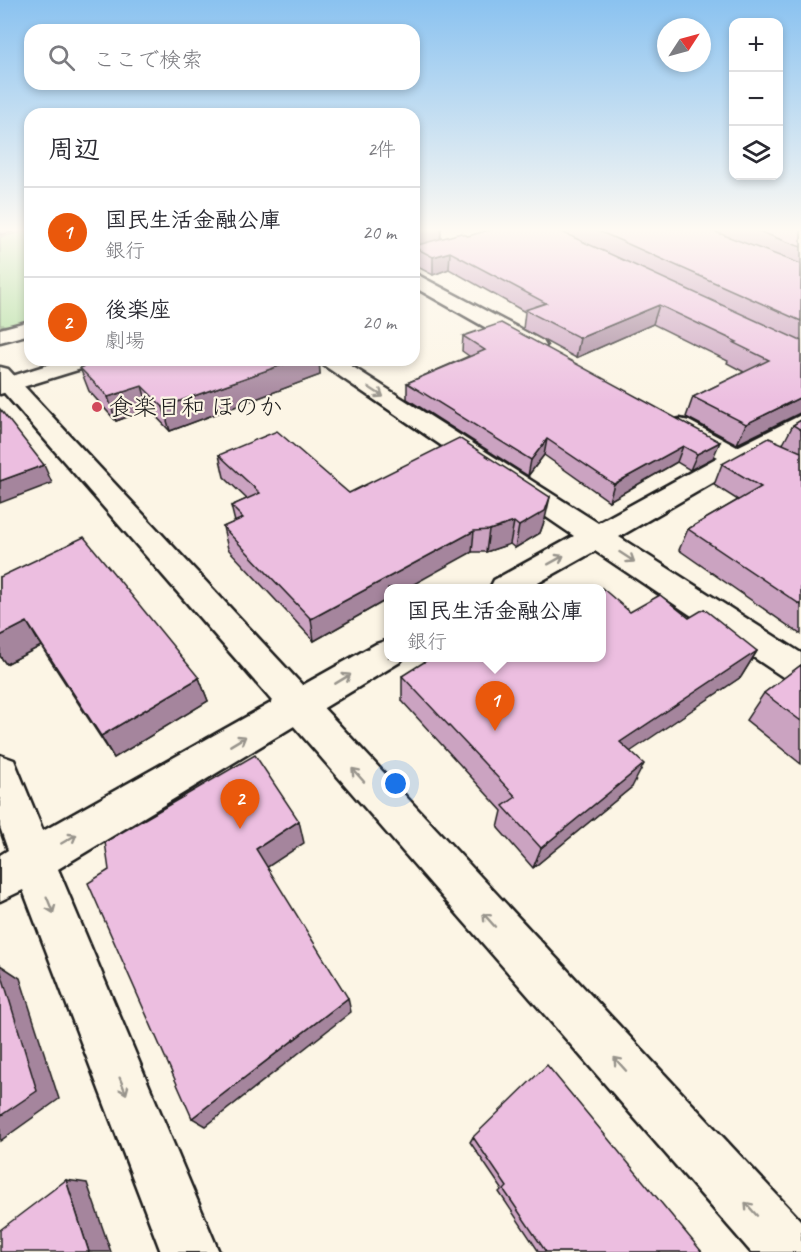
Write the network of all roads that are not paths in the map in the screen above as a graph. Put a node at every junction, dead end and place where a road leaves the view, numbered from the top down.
1 (427, 286) edge
2 (24, 329) edge
3 (0, 336) edge
4 (557, 358) edge
5 (63, 366) edge
6 (336, 366) edge
7 (3, 382) edge
8 (659, 414) edge
9 (801, 422) edge
10 (747, 451) junction
11 (785, 460) edge
12 (596, 538) junction
13 (512, 584) edge
14 (384, 655) edge
15 (799, 667) edge
16 (297, 706) junction
17 (0, 772) edge
18 (16, 869) edge
19 (190, 1252) edge
20 (790, 1252) edge

1 - 4 street
2 - 3 street
5 - 7 street
6 -> 12 street
7 - 16 street
8 - 10 street
9 - 10 street
10 - 11 street
10 - 12 street
13 -> 12 street
12 -> 15 street
16 -> 14 street
18 -> 16 street
20 -> 16 street
17 - 18 street
18 -> 19 street

